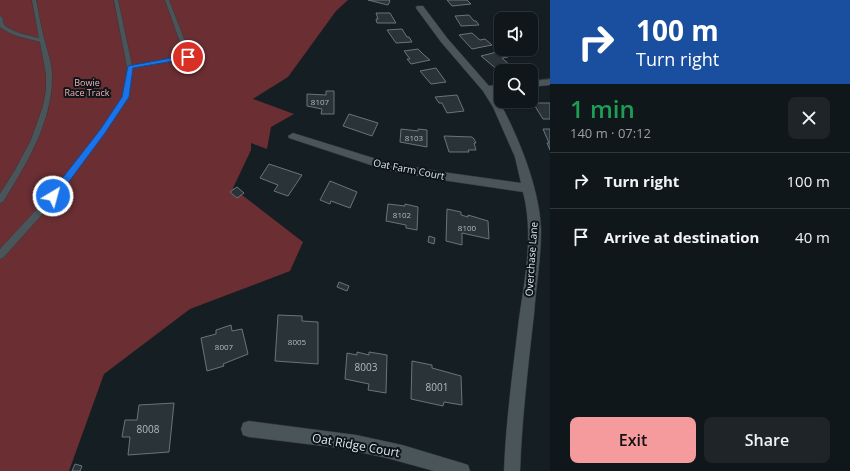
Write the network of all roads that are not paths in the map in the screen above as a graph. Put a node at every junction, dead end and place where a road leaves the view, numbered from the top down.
1 (34, 0) edge
2 (116, 0) edge
3 (167, 0) edge
4 (420, 8) dead end
5 (0, 17) edge
6 (42, 41) junction
7 (130, 67) junction
8 (550, 82) edge
9 (538, 83) edge
10 (494, 88) edge
11 (487, 89) junction
12 (293, 136) dead end
13 (528, 188) junction
14 (0, 200) edge
15 (0, 255) edge
16 (249, 429) dead end
17 (462, 471) edge
18 (512, 471) edge

1 - 6 lane
2 - 7 lane
3 - 7 lane
4 - 11 street, Overchase Lane
5 - 6 lane
6 - 14 lane
7 - 15 lane
8 - 9 street
10 - 11 street
11 - 13 street, Overchase Lane
12 - 13 street, Oat Farm Court
13 - 18 street, Overchase Lane
16 - 17 street, Oat Ridge Court

